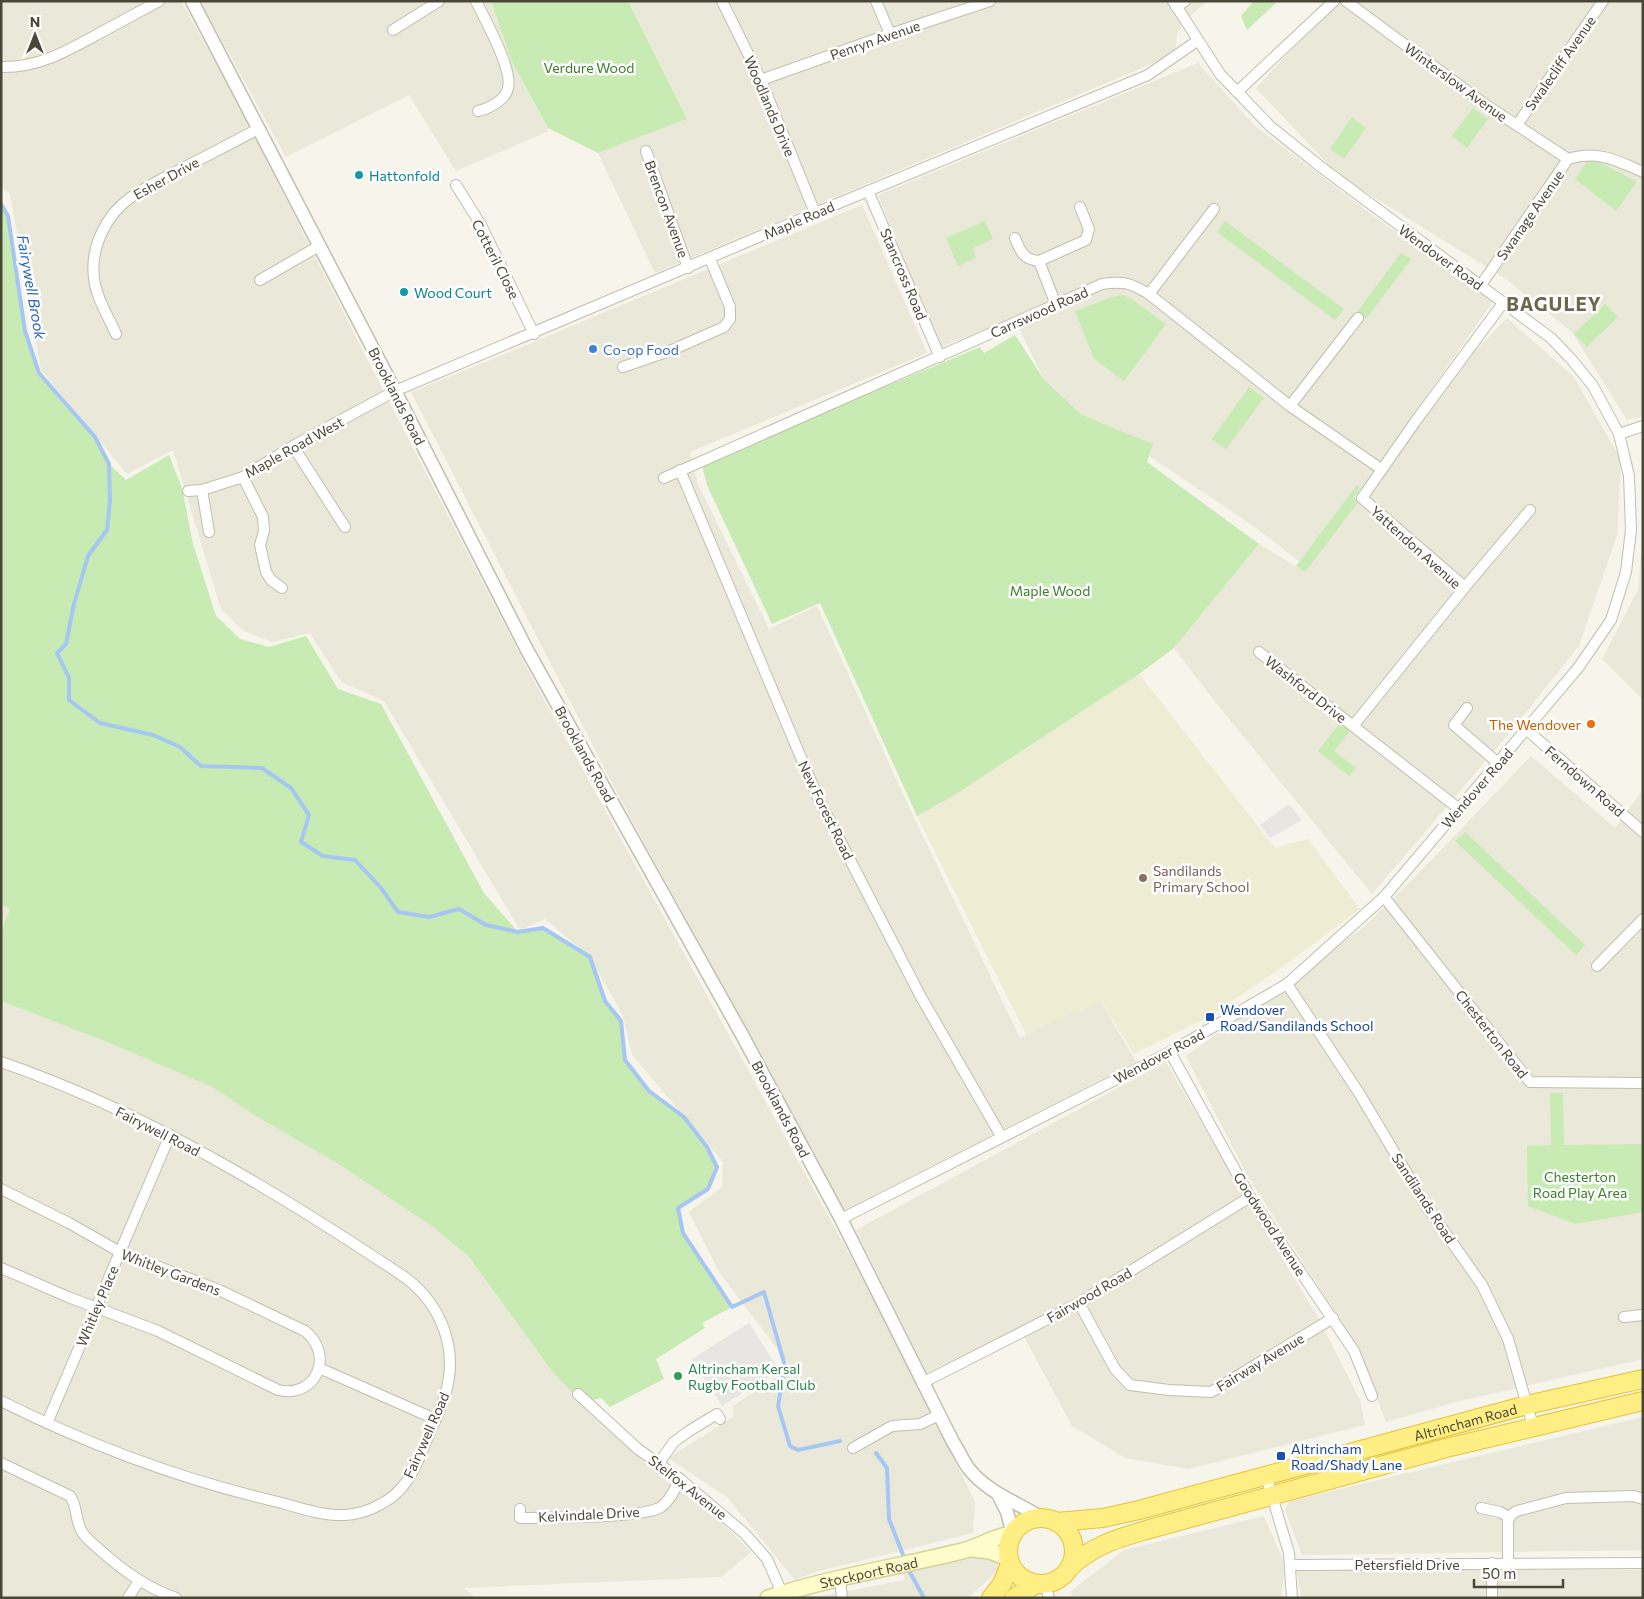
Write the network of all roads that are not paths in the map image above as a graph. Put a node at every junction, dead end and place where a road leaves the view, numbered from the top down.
1 (159, 1) edge
2 (192, 1) edge
3 (439, 1) edge
4 (476, 1) edge
5 (722, 1) edge
6 (876, 1) edge
7 (990, 1) edge
8 (1334, 1) edge
9 (1346, 1) edge
10 (1603, 1) edge
11 (1178, 3) edge
12 (393, 30) dead end
13 (890, 34) junction
14 (1197, 41) junction
15 (1, 67) edge
16 (762, 80) junction
17 (1237, 92) junction
18 (478, 111) dead end
19 (1517, 125) junction
20 (258, 129) junction
21 (646, 151) dead end
22 (1568, 159) junction
23 (1643, 172) edge
24 (456, 185) dead end
25 (868, 191) junction
26 (1080, 207) dead end
27 (1214, 209) dead end
28 (814, 213) junction
29 (1016, 238) dead end
30 (319, 246) junction
31 (710, 259) junction
32 (1038, 261) junction
33 (688, 268) junction
34 (260, 280) dead end
35 (1481, 285) junction
36 (1149, 294) junction
37 (1503, 303) junction
38 (1056, 305) junction
39 (1358, 318) dead end
40 (116, 334) dead end
41 (534, 334) junction
42 (940, 357) junction
43 (623, 367) dead end
44 (396, 392) junction
45 (1290, 406) junction
46 (1643, 426) edge
47 (1619, 434) junction
48 (293, 446) junction
49 (1381, 469) junction
50 (680, 470) junction
51 (243, 476) junction
52 (664, 478) dead end
53 (202, 490) junction
54 (188, 491) dead end
55 (1530, 510) dead end
56 (345, 527) dead end
57 (1632, 530) junction
58 (1643, 530) edge
59 (209, 532) dead end
60 (282, 588) dead end
61 (1465, 588) junction
62 (1259, 652) dead end
63 (1467, 708) dead end
64 (1353, 726) junction
65 (1527, 730) junction
66 (1498, 763) junction
67 (1458, 808) junction
68 (1643, 832) edge
69 (1384, 897) junction
70 (1643, 919) edge
71 (1597, 966) dead end
72 (1286, 984) junction
73 (1170, 1052) junction
74 (1, 1062) edge
75 (1643, 1083) edge
76 (170, 1135) junction
77 (1002, 1136) junction
78 (1, 1189) edge
79 (1250, 1197) junction
80 (840, 1219) junction
81 (120, 1252) junction
82 (1, 1268) edge
83 (1079, 1304) junction
84 (96, 1308) junction
85 (1643, 1315) edge
86 (1333, 1318) junction
87 (1624, 1318) dead end
88 (319, 1368) junction
89 (1643, 1379) edge
90 (922, 1383) junction
91 (578, 1394) dead end
92 (1372, 1396) dead end
93 (1, 1401) edge
94 (1643, 1401) edge
95 (1527, 1405) junction
96 (939, 1415) junction
97 (720, 1419) dead end
98 (436, 1420) junction
99 (47, 1423) junction
100 (1533, 1426) junction
101 (853, 1448) dead end
102 (1, 1463) edge
103 (658, 1464) junction
104 (1266, 1476) junction
105 (680, 1479) junction
106 (998, 1494) junction
107 (1271, 1496) junction
108 (1642, 1496) edge
109 (520, 1508) dead end
110 (1481, 1508) dead end
111 (1509, 1517) junction
112 (1050, 1520) junction
113 (1013, 1534) junction
114 (971, 1549) junction
115 (1009, 1561) junction
116 (1508, 1563) junction
117 (1643, 1563) edge
118 (1492, 1564) junction
119 (1290, 1565) junction
120 (1070, 1567) junction
121 (840, 1579) junction
122 (139, 1581) junction
123 (1043, 1589) edge
124 (775, 1596) edge
125 (128, 1598) edge
126 (176, 1598) edge
127 (842, 1598) edge
128 (990, 1598) edge
129 (1014, 1598) edge
130 (1292, 1598) edge
131 (1492, 1598) edge

1 - 15 street
2 - 20 street, Brooklands Road
3 - 12 street
4 - 18 street
5 - 16 street, Woodlands Drive
6 - 13 street
7 - 13 street, Penryn Avenue
8 - 17 street
9 - 19 street, Winterslow Avenue
10 - 19 street, Swalecliff Avenue
11 - 14 street, Wendover Road
13 - 16 street, Penryn Avenue
14 - 17 street, Wendover Road
14 - 25 street, Maple Road
16 - 28 street, Woodlands Drive
17 - 35 street, Wendover Road
19 - 22 street, Winterslow Avenue
20 - 30 street, Brooklands Road
20 - 40 street, Esher Drive
21 - 33 street, Brencon Avenue
22 - 23 street, Swanage Avenue
22 - 35 street, Swanage Avenue
24 - 41 street, Cotteril Close
25 - 28 street, Maple Road
25 - 42 street, Stancross Road
26 - 32 street
27 - 36 street
28 - 31 street, Maple Road
29 - 32 street
30 - 34 street
30 - 44 street, Brooklands Road
31 - 33 street, Maple Road
31 - 43 street
32 - 38 street
33 - 41 street, Maple Road
35 - 37 street, Wendover Road
36 - 38 street, Carrswood Road
36 - 45 street, Carrswood Road
37 - 47 street, Wendover Road
37 - 49 street, Yattendon Avenue
38 - 42 street, Carrswood Road
39 - 45 street
41 - 44 street, Maple Road
42 - 50 street, Carrswood Road
44 - 48 street, Maple Road West
44 - 80 street, Brooklands Road
45 - 49 street, Carrswood Road
46 - 47 street
47 - 57 street, Wendover Road
48 - 51 street, Maple Road West
48 - 56 street
49 - 61 street, Yattendon Avenue
50 - 52 street, Carrswood Road
50 - 77 street, New Forest Road
51 - 53 street, Maple Road West
51 - 60 street
53 - 54 street, Maple Road West
53 - 59 street
55 - 61 street
57 - 58 street
57 - 65 street, Wendover Road
61 - 64 street, Yattendon Avenue
62 - 64 street, Washford Drive
63 - 66 street
64 - 67 street
65 - 66 street, Wendover Road
65 - 68 street, Ferndown Road
66 - 67 street, Wendover Road
67 - 69 street, Wendover Road
69 - 72 street, Wendover Road
69 - 75 street, Chesterton Road
70 - 71 street
72 - 73 street, Wendover Road
72 - 95 street, Sandilands Road
73 - 77 street, Wendover Road
73 - 79 street, Goodwood Avenue
74 - 76 street, Fairywell Road
76 - 81 street, Whitley Place
76 - 98 street, Fairywell Road
77 - 80 street, Wendover Road
78 - 81 street, Whitley Gardens
79 - 83 street, Fairwood Road
79 - 86 street, Goodwood Avenue
80 - 90 street, Brooklands Road
81 - 84 street, Whitley Place
81 - 88 street, Whitley Gardens
82 - 84 street
83 - 86 street, Fairway Avenue
83 - 90 street, Fairwood Road
84 - 88 street
84 - 99 street, Whitley Place
85 - 87 street
86 - 92 street, Goodwood Avenue
88 - 98 street
89 - 95 highway, Altrincham Road
90 - 96 street, Brooklands Road
91 - 103 street, Stelfox Avenue
93 - 99 street, Fairywell Road
94 - 100 highway, Altrincham Road
95 - 100 street, Sandilands Road
95 - 104 highway, Altrincham Road
96 - 101 street
96 - 106 street, Brooklands Road
97 - 103 street
98 - 99 street, Fairywell Road
100 - 107 highway, Altrincham Road
102 - 122 street
103 - 105 street, Stelfox Avenue
104 - 107 street
104 - 112 highway, Altrincham Road
105 - 109 street, Kelvindale Drive
105 - 124 street, Stelfox Avenue
106 - 112 street, Brooklands Road
106 - 113 street, Brooklands Road
107 - 119 street
107 - 120 highway, Altrincham Road
108 - 111 street
110 - 111 street
111 - 116 street
112 - 113 highway
112 - 120 highway
113 - 114 main road, Stockport Road
113 - 115 highway
114 - 115 main road, Stockport Road
114 - 121 main road, Stockport Road
115 - 123 highway
115 - 128 highway
116 - 117 street, Petersfield Drive
116 - 118 street, Petersfield Drive
118 - 119 street, Petersfield Drive
118 - 131 street
119 - 130 street
120 - 123 highway
121 - 124 main road, Stockport Road
121 - 127 street
122 - 125 street
122 - 126 street
123 - 129 highway

